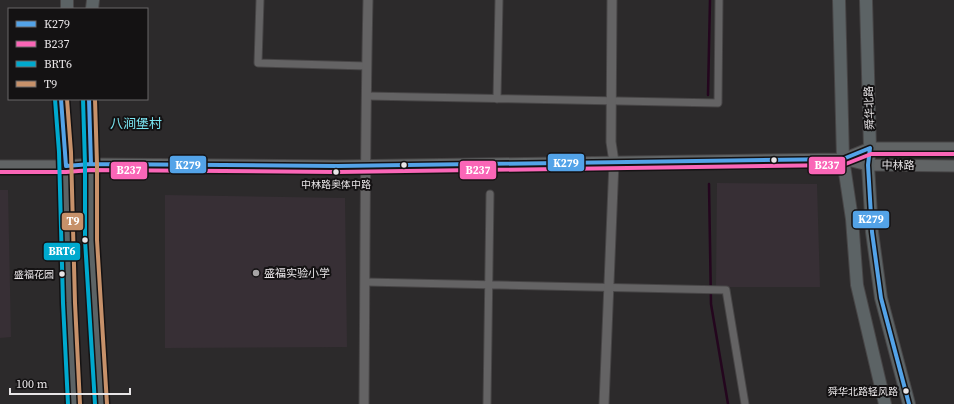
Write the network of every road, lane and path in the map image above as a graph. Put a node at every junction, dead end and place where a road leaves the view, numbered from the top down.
1 (260, 0) edge
2 (368, 0) edge
3 (499, 0) edge
4 (612, 0) edge
5 (719, 0) edge
6 (839, 0) edge
7 (866, 0) edge
8 (367, 66) junction
9 (366, 96) junction
10 (497, 99) junction
11 (62, 100) edge
12 (89, 100) edge
13 (611, 101) junction
14 (870, 148) junction
15 (954, 148) edge
16 (843, 159) junction
17 (614, 162) junction
18 (91, 164) junction
19 (366, 165) junction
20 (868, 165) junction
21 (0, 166) edge
22 (66, 166) junction
23 (954, 166) edge
24 (490, 194) dead end
25 (365, 282) junction
26 (489, 284) junction
27 (609, 287) junction
28 (74, 404) edge
29 (101, 404) edge
30 (364, 404) edge
31 (487, 404) edge
32 (604, 404) edge
33 (744, 404) edge
34 (885, 404) edge
35 (909, 404) edge

1 - 8 street
2 - 8 street
3 - 10 street
4 - 13 street
5 - 13 street
6 - 16 main road
7 - 14 main road, 舜华北路
8 - 9 street
9 - 10 street
9 - 19 street
10 - 13 street
11 - 22 main road
12 - 18 main road
13 - 17 street
14 - 15 main road, 中林路
14 - 16 main road, 中林路
14 - 20 main road, 舜华北路
16 - 17 main road, 中林路
16 - 20 main road, 中林路
16 - 34 main road
17 - 19 main road, 中林路
17 - 27 street
18 - 19 main road, 中林路
18 - 22 main road, 中林路
18 - 29 main road
19 - 25 street
20 - 23 main road, 中林路
20 - 35 main road, 舜华北路
21 - 22 main road, 中林路
22 - 28 main road
24 - 26 street
25 - 26 street
25 - 30 street
26 - 27 street
26 - 31 street
27 - 32 street
27 - 33 street

